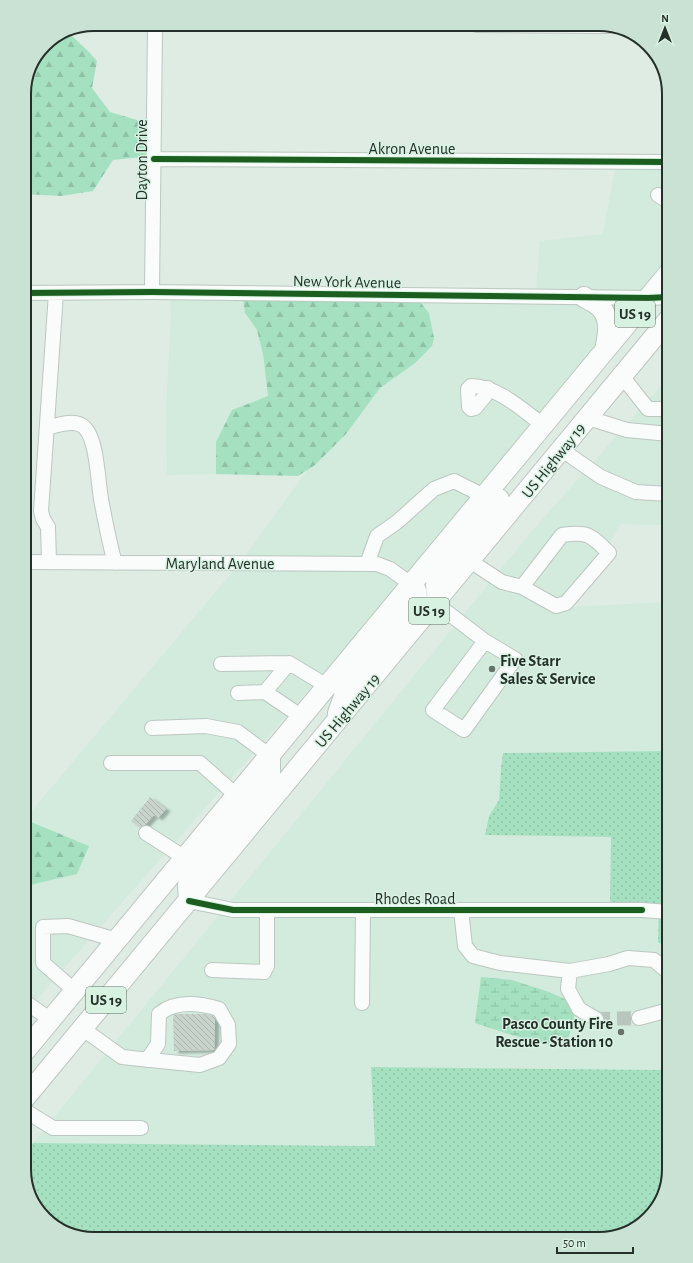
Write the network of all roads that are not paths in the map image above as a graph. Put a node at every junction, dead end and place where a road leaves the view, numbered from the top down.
1 (155, 31) edge
2 (154, 159) junction
3 (662, 162) edge
4 (662, 281) edge
5 (152, 292) junction
6 (31, 293) edge
7 (56, 293) junction
8 (584, 297) junction
9 (662, 297) edge
10 (648, 298) junction
11 (662, 327) edge
12 (605, 350) junction
13 (622, 376) junction
14 (488, 388) dead end
15 (662, 410) edge
16 (588, 418) junction
17 (543, 425) junction
18 (46, 428) junction
19 (662, 433) edge
20 (562, 450) junction
21 (507, 469) junction
22 (662, 494) edge
23 (484, 496) junction
24 (470, 561) junction
25 (31, 562) edge
26 (49, 562) junction
27 (115, 563) junction
28 (366, 564) junction
29 (411, 584) junction
30 (522, 587) junction
31 (437, 602) junction
32 (485, 641) junction
33 (289, 663) junction
34 (221, 664) dead end
35 (327, 686) junction
36 (264, 692) junction
37 (238, 693) dead end
38 (302, 717) junction
39 (152, 728) dead end
40 (332, 728) junction
41 (270, 756) junction
42 (110, 763) dead end
43 (237, 796) junction
44 (146, 833) dead end
45 (185, 858) junction
46 (189, 901) junction
47 (267, 910) junction
48 (461, 910) junction
49 (363, 911) junction
50 (662, 911) edge
51 (141, 912) junction
52 (117, 940) junction
53 (662, 967) edge
54 (212, 970) dead end
55 (570, 972) junction
56 (75, 991) junction
57 (362, 1003) dead end
58 (31, 1006) edge
59 (662, 1012) edge
60 (640, 1018) tunnel mouth
61 (596, 1019) tunnel mouth
62 (51, 1020) junction
63 (83, 1028) junction
64 (31, 1044) edge
65 (147, 1060) junction
66 (31, 1091) edge
67 (31, 1114) edge
68 (141, 1128) dead end

1 - 2 street, Dayton Drive
2 - 3 street, Akron Avenue
2 - 5 street, Dayton Drive
4 - 10 highway, US Highway 19 / US 19
5 - 7 street, New York Avenue
5 - 8 street, New York Avenue
6 - 7 street, New York Avenue
7 - 18 street
8 - 10 street, New York Avenue
8 - 12 highway
9 - 10 street, New York Avenue
10 - 12 highway, US Highway 19 / US 19
11 - 13 highway, US Highway 19 / US 19
12 - 17 highway, US Highway 19 / US 19
13 - 15 street
13 - 16 highway, US Highway 19 / US 19
14 - 17 street
16 - 19 street
16 - 20 highway, US Highway 19 / US 19
17 - 21 highway, US Highway 19 / US 19
18 - 26 street
18 - 27 street
20 - 22 street
20 - 24 highway, US Highway 19 / US 19
21 - 23 highway, US Highway 19 / US 19
21 - 31 highway
23 - 28 street
23 - 29 highway, US Highway 19 / US 19
24 - 30 street
24 - 31 highway, US Highway 19 / US 19
25 - 26 street, Maryland Avenue
26 - 27 street, Maryland Avenue
27 - 28 street, Maryland Avenue
28 - 29 street, Maryland Avenue
29 - 35 highway, US Highway 19 / US 19
29 - 40 highway
30 - 30 street
31 - 32 street
31 - 40 highway, US Highway 19 / US 19
32 - 32 street
33 - 34 street
33 - 35 street
33 - 36 street
35 - 38 highway, US Highway 19 / US 19
36 - 37 street
36 - 38 street
38 - 41 highway, US Highway 19 / US 19
39 - 41 street
40 - 46 highway, US Highway 19 / US 19
41 - 43 highway, US Highway 19 / US 19
41 - 46 highway
42 - 43 street
43 - 45 highway, US Highway 19 / US 19
44 - 45 street
45 - 51 highway, US Highway 19 / US 19
46 - 47 street, Rhodes Road
46 - 51 highway
46 - 63 highway, US Highway 19 / US 19
47 - 49 street, Rhodes Road
47 - 54 street
48 - 49 street, Rhodes Road
48 - 50 street, Rhodes Road
48 - 55 street
49 - 57 street
51 - 52 highway, US Highway 19 / US 19
52 - 56 highway, US Highway 19 / US 19
52 - 56 street
53 - 55 street
55 - 61 street
56 - 62 highway, US Highway 19 / US 19
58 - 62 street
59 - 60 street
62 - 64 highway, US Highway 19 / US 19
63 - 65 street
63 - 66 highway, US Highway 19 / US 19
65 - 65 street
67 - 68 street

